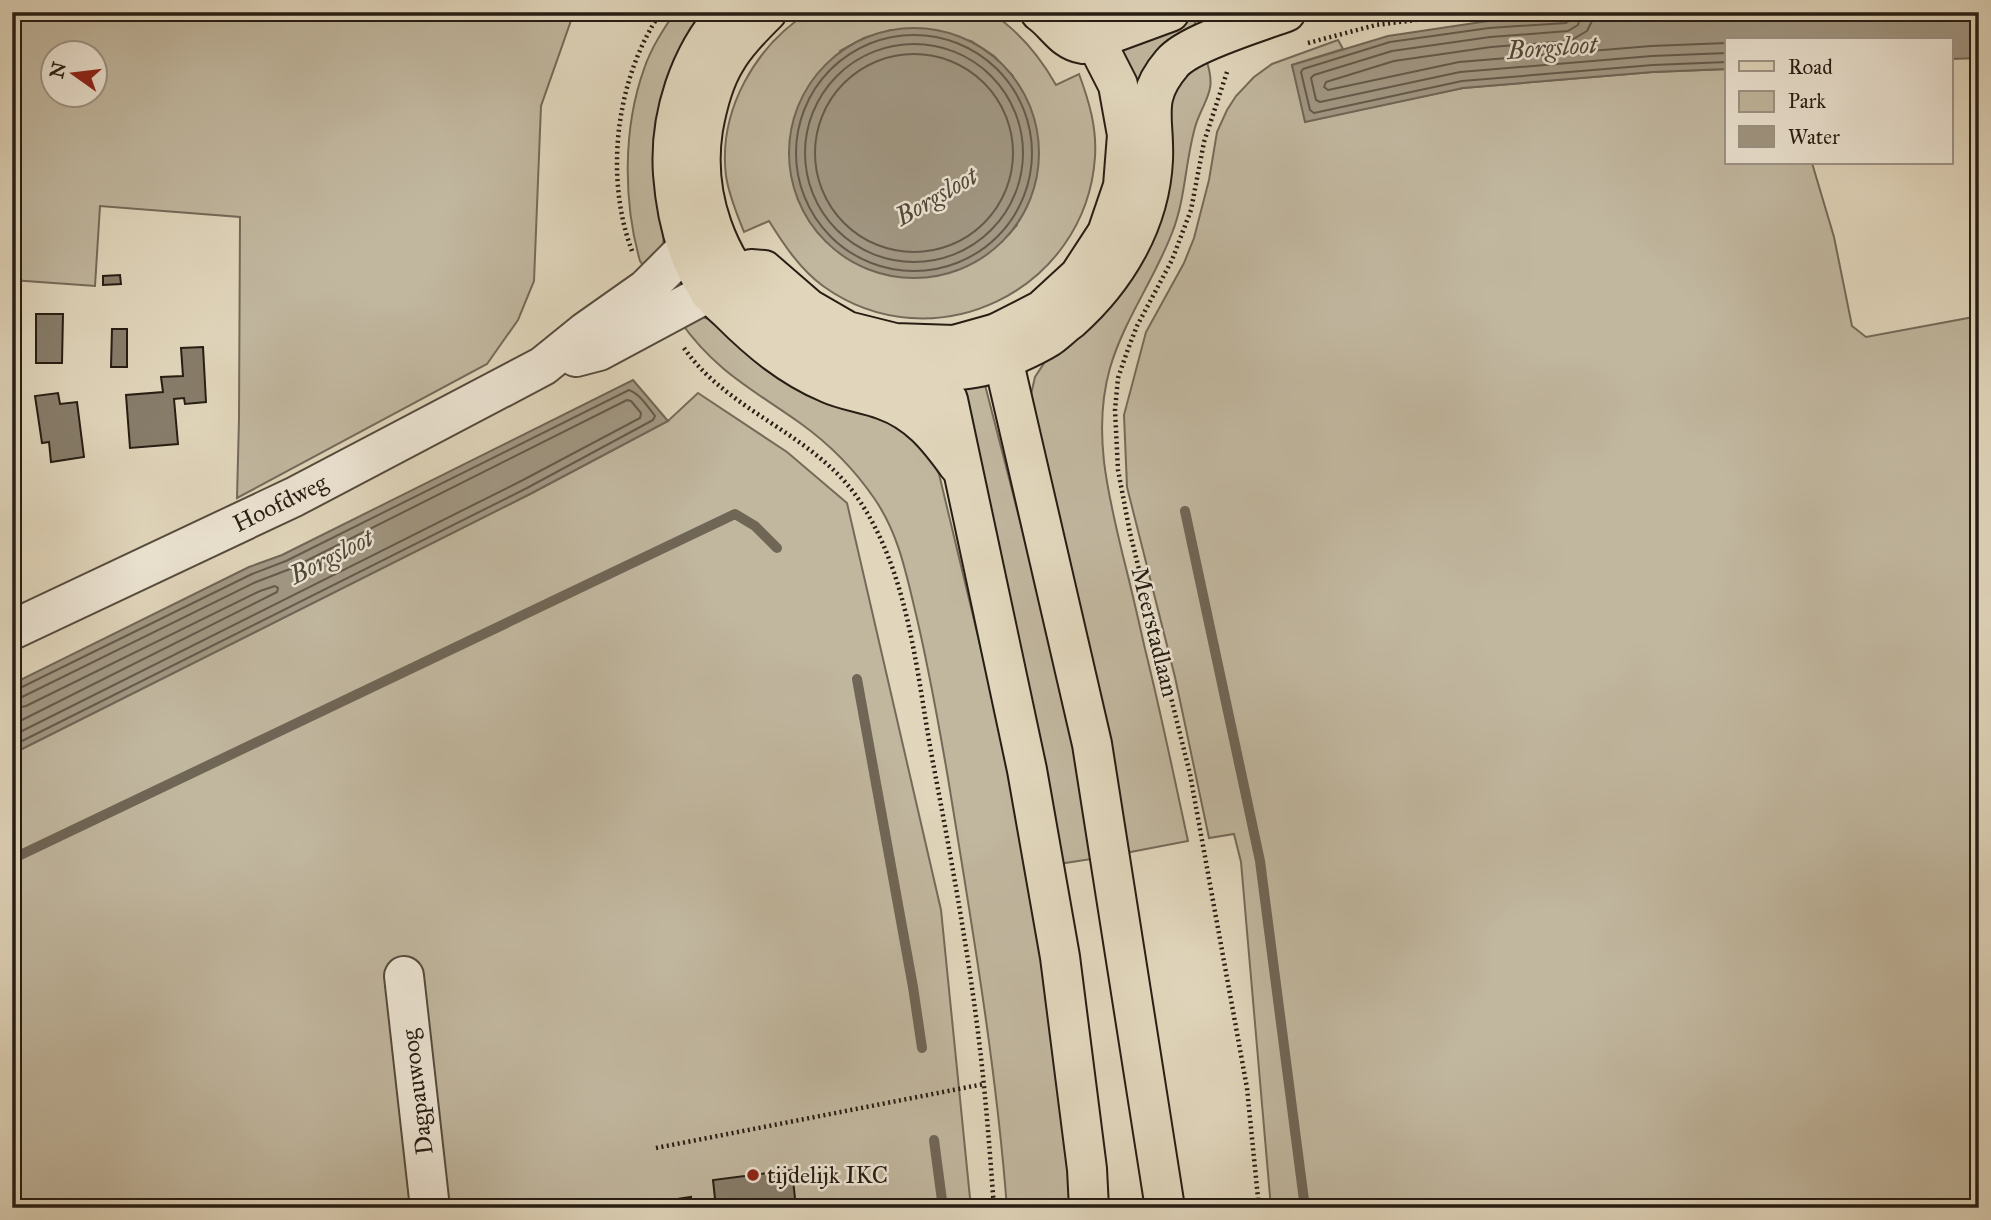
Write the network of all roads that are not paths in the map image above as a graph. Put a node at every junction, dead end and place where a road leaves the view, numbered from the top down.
1 (728, 12) edge
2 (767, 12) edge
3 (1040, 12) edge
4 (1170, 12) edge
5 (1084, 26) edge
6 (1292, 29) edge
7 (687, 248) junction
8 (722, 284) junction
9 (1000, 347) junction
10 (543, 366) junction
11 (916, 375) junction
12 (961, 468) junction
13 (12, 630) edge
14 (404, 976) dead end
15 (430, 1208) edge
16 (1089, 1208) edge
17 (1165, 1208) edge

1 - 7 main road
2 - 8 main road
3 - 5 main road
4 - 5 main road
5 - 9 main road
6 - 9 main road
7 - 8 main road
7 - 10 street, Hoofdweg
8 - 9 main road
8 - 10 street, Hoofdweg
8 - 11 main road
8 - 12 main road
9 - 11 main road
9 - 17 main road
10 - 13 street, Hoofdweg
11 - 12 main road
12 - 16 main road
14 - 15 street, Dagpauwoog

